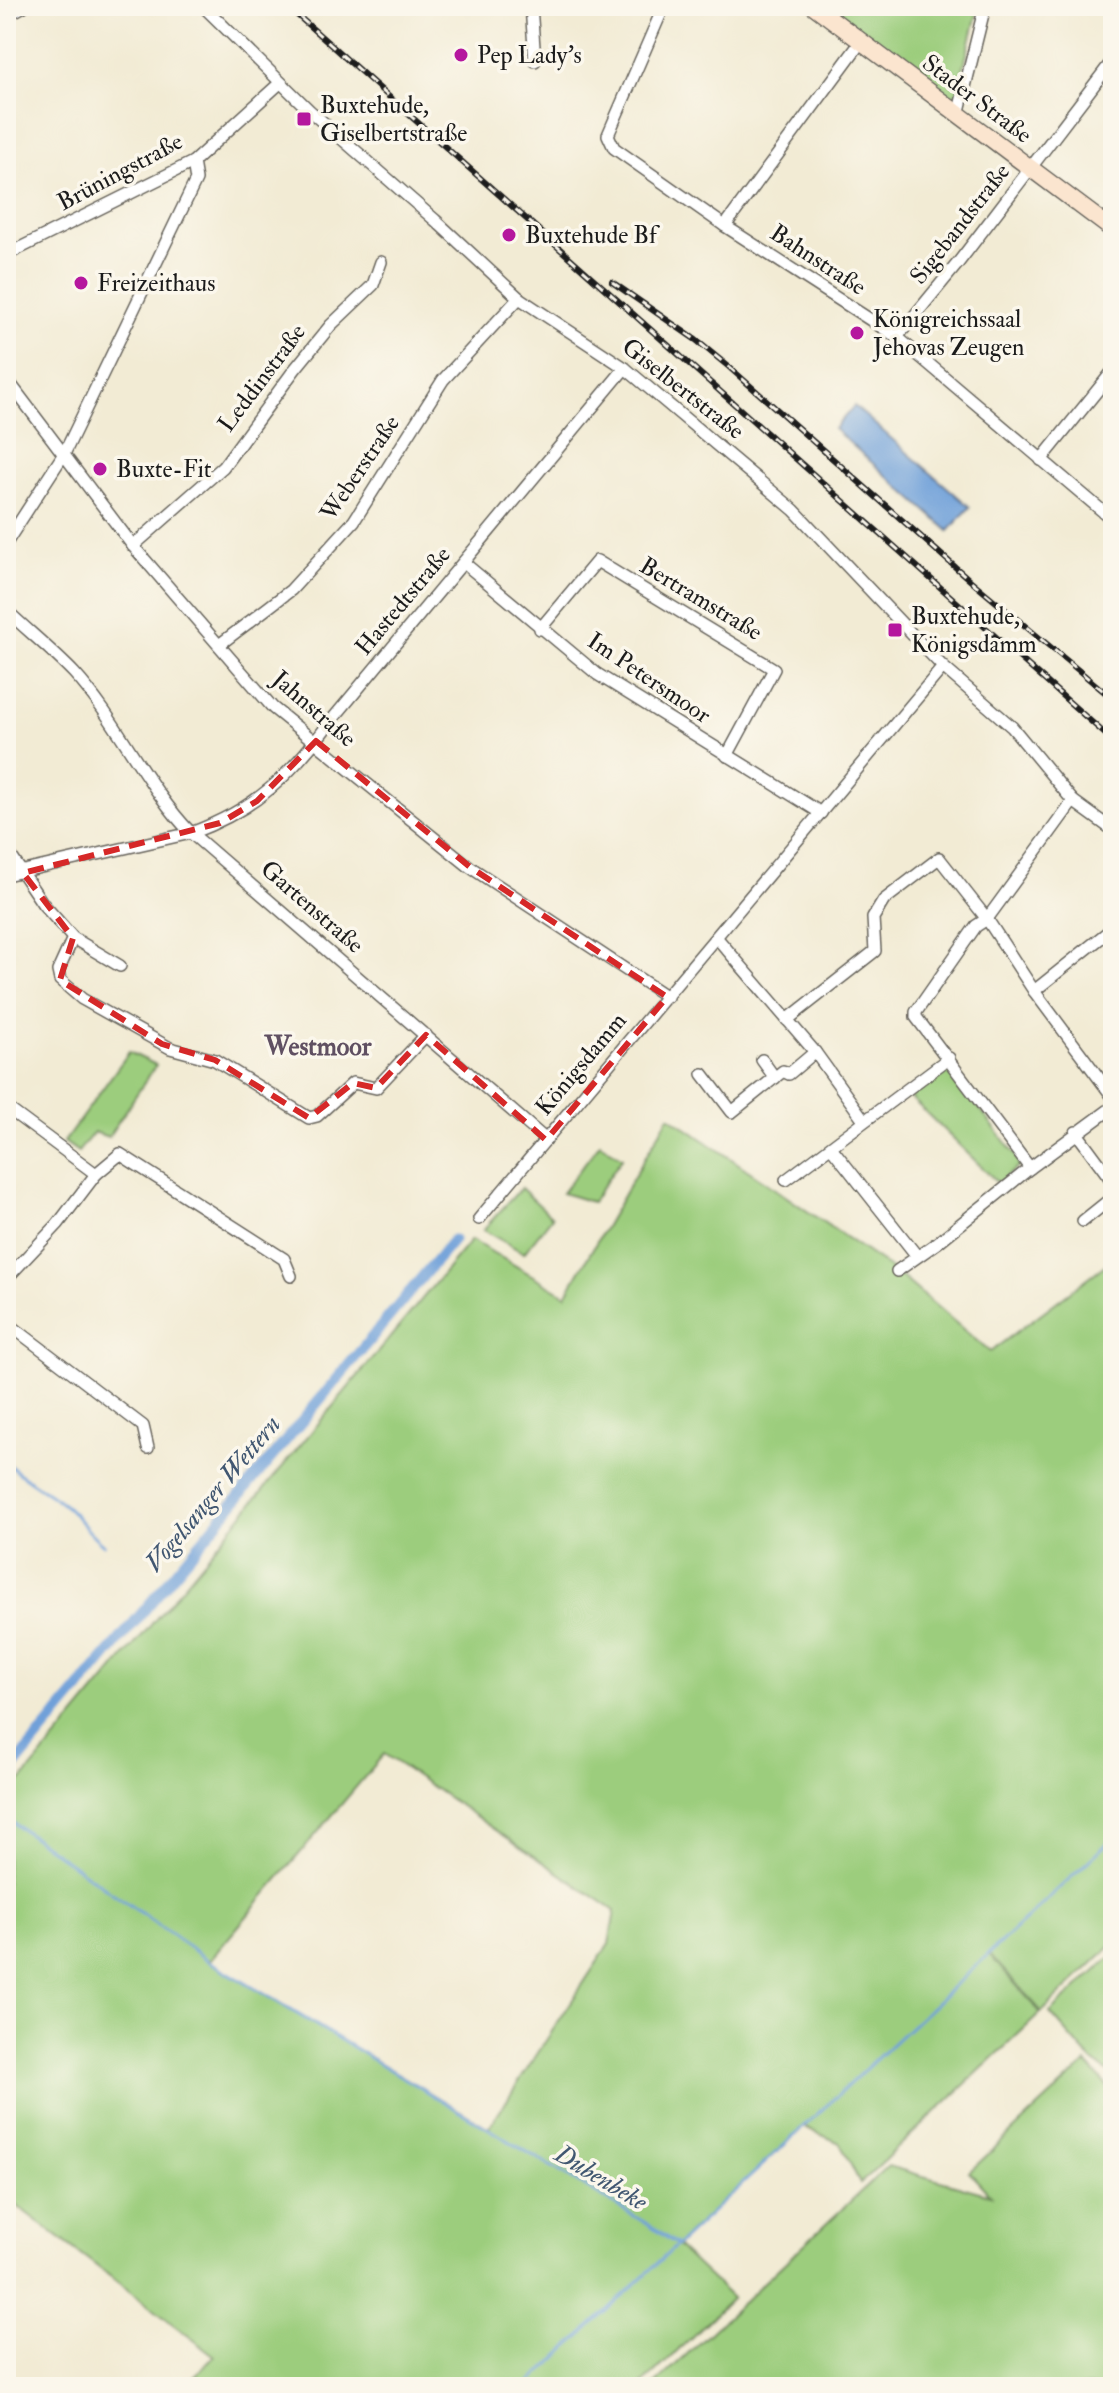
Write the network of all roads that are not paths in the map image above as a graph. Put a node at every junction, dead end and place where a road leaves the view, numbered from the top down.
1 (24, 6) edge
2 (203, 6) edge
3 (531, 6) edge
4 (664, 6) edge
5 (814, 6) edge
6 (985, 6) edge
7 (6, 16) edge
8 (860, 43) junction
9 (535, 61) dead end
10 (1113, 61) edge
11 (280, 83) junction
12 (958, 115) junction
13 (193, 162) junction
14 (1031, 169) junction
15 (725, 226) junction
16 (1113, 230) edge
17 (6, 255) edge
18 (381, 262) dead end
19 (519, 298) junction
20 (897, 337) junction
21 (625, 368) junction
22 (1113, 371) edge
23 (6, 378) edge
24 (65, 452) junction
25 (1041, 460) junction
26 (1113, 520) edge
27 (6, 543) edge
28 (133, 546) junction
29 (464, 563) junction
30 (6, 610) edge
31 (540, 629) junction
32 (219, 645) junction
33 (943, 667) junction
34 (316, 741) junction
35 (727, 756) junction
36 (1073, 801) junction
37 (821, 813) junction
38 (1113, 830) edge
39 (191, 833) junction
40 (6, 849) edge
41 (23, 873) junction
42 (6, 875) edge
43 (987, 919) junction
44 (1113, 928) edge
45 (73, 938) junction
46 (717, 938) junction
47 (120, 966) dead end
48 (1034, 991) junction
49 (667, 997) junction
50 (787, 1020) junction
51 (426, 1035) junction
52 (815, 1052) junction
53 (949, 1058) junction
54 (762, 1060) dead end
55 (703, 1074) dead end
56 (775, 1078) junction
57 (1113, 1097) edge
58 (6, 1107) edge
59 (1113, 1107) edge
60 (864, 1120) junction
61 (1076, 1132) junction
62 (546, 1140) junction
63 (831, 1147) junction
64 (1030, 1168) junction
65 (96, 1174) junction
66 (786, 1180) dead end
67 (1113, 1182) edge
68 (1113, 1197) edge
69 (479, 1219) dead end
70 (1083, 1221) dead end
71 (917, 1256) junction
72 (897, 1271) dead end
73 (291, 1276) dead end
74 (6, 1279) edge
75 (6, 1322) edge
76 (148, 1448) dead end

1 - 7 street
2 - 11 street, Giselbertstraße
3 - 9 street
4 - 15 street, Bahnstraße
5 - 8 street, Stader Straße
6 - 12 street
8 - 12 street, Stader Straße
8 - 15 street
10 - 14 street, Sigebandstraße
11 - 13 street, Brüningstraße
11 - 19 street, Giselbertstraße
12 - 14 street, Stader Straße
13 - 17 street, Brüningstraße
13 - 24 street
14 - 16 street, Stader Straße
14 - 20 street, Sigebandstraße
15 - 20 street, Bahnstraße
18 - 28 street, Leddinstraße
19 - 21 street, Giselbertstraße
19 - 32 street, Weberstraße
20 - 25 street, Bahnstraße
21 - 29 street, Hastedtstraße
21 - 33 street, Giselbertstraße
22 - 25 street
23 - 24 street, Jahnstraße
24 - 27 street
24 - 28 street, Jahnstraße
25 - 26 street, Bahnstraße
28 - 32 street, Jahnstraße
29 - 31 street, Im Petersmoor
29 - 34 street, Hastedtstraße
30 - 39 street, Gartenstraße
31 - 35 street, Im Petersmoor
31 - 35 street, Bertramstraße
32 - 34 street, Jahnstraße
33 - 36 street, Giselbertstraße
33 - 37 street, Königsdamm
34 - 39 street, Hastedtstraße
34 - 49 street, Jahnstraße
35 - 37 street, Im Petersmoor
36 - 38 street, Giselbertstraße
36 - 43 street
37 - 46 street, Königsdamm
39 - 41 street
39 - 51 street, Gartenstraße
40 - 41 street
41 - 42 street
41 - 45 street
43 - 48 street
43 - 50 street
43 - 53 street
44 - 48 street
45 - 47 street
45 - 51 street
46 - 49 street, Königsdamm
46 - 50 street
48 - 57 street
49 - 62 street, Königsdamm
50 - 52 street
51 - 62 street, Gartenstraße
52 - 56 street
52 - 60 street
53 - 60 street
53 - 64 street
54 - 56 street
55 - 56 street
58 - 65 street
59 - 61 street
60 - 63 street
61 - 64 street
61 - 67 street
62 - 69 street, Königsdamm
63 - 66 street
63 - 71 street
64 - 71 street
65 - 73 street
65 - 74 street
68 - 70 street
71 - 72 street
75 - 76 street

